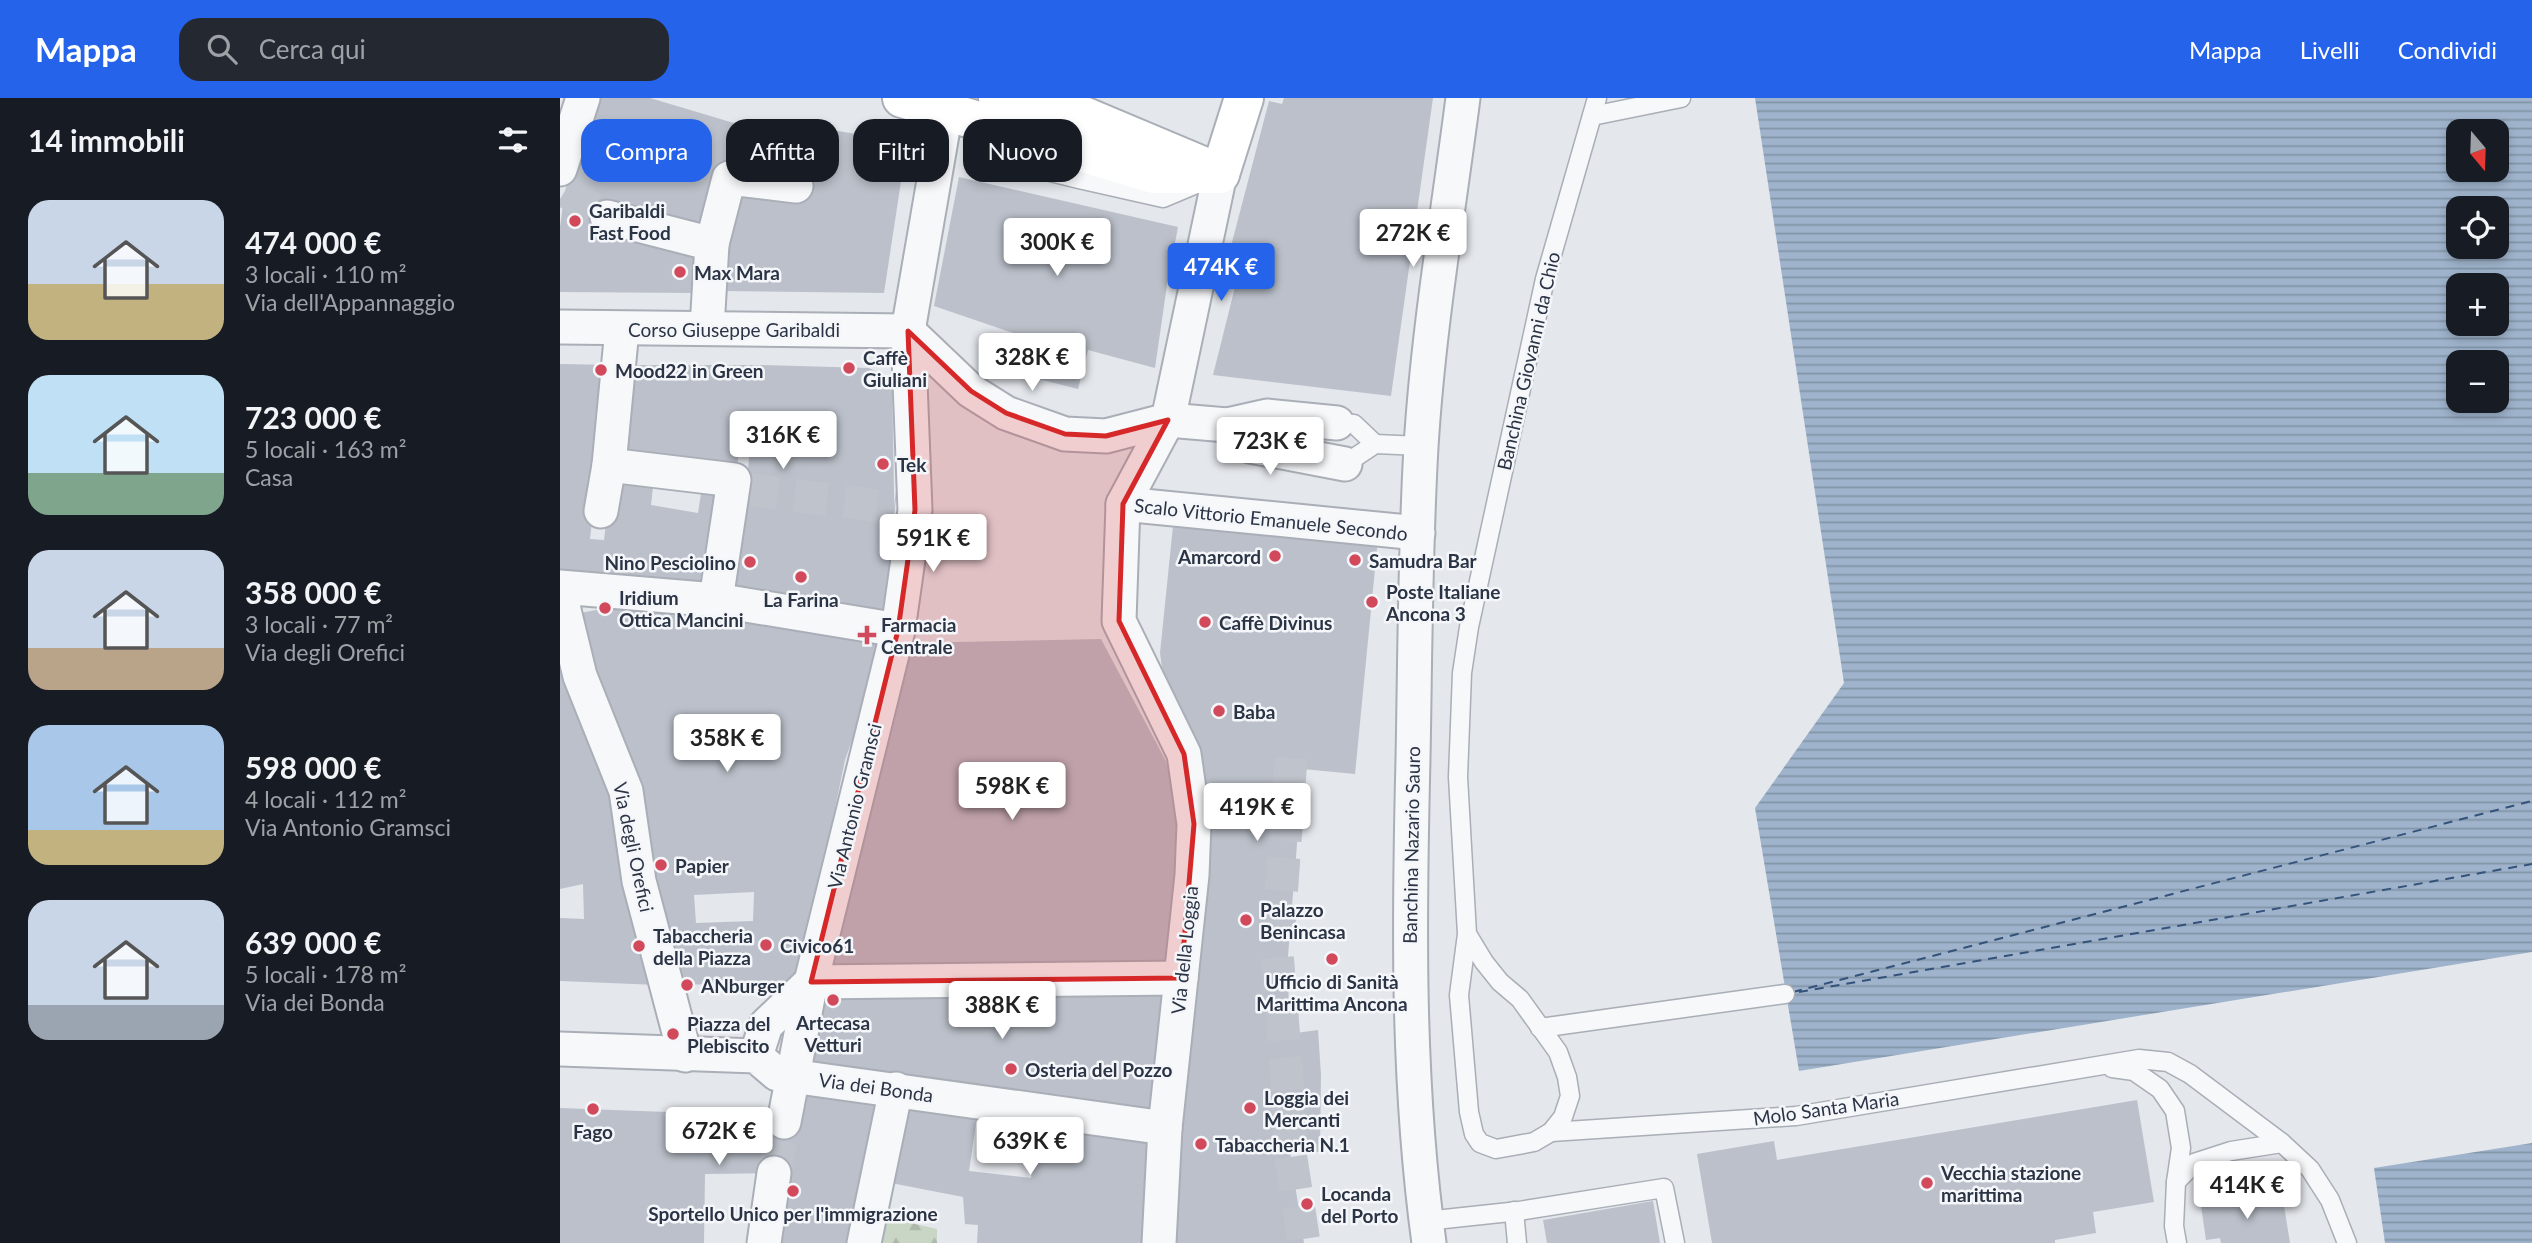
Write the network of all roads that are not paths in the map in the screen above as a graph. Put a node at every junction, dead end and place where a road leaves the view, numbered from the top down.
1 (583, 98) edge
2 (902, 98) edge
3 (998, 98) edge
4 (1244, 98) edge
5 (1463, 98) edge
6 (1597, 98) edge
7 (1681, 98) edge
8 (959, 102) edge
9 (1592, 116) junction
10 (1220, 174) junction
11 (562, 182) edge
12 (796, 186) dead end
13 (607, 217) tunnel mouth
14 (712, 244) junction
15 (560, 327) edge
16 (707, 328) junction
17 (622, 329) junction
18 (908, 331) junction
19 (1168, 420) junction
20 (1337, 423) joint
21 (1227, 425) junction
22 (1375, 444) junction
23 (1421, 446) junction
24 (1345, 464) joint
25 (609, 465) junction
26 (1123, 505) junction
27 (601, 511) dead end
28 (1418, 533) junction
29 (564, 588) edge
30 (716, 600) junction
31 (898, 630) junction
32 (1467, 934) junction
33 (1181, 978) junction
34 (811, 982) junction
35 (1785, 994) dead end
36 (1540, 1028) junction
37 (560, 1049) edge
38 (685, 1055) junction
39 (756, 1056) junction
40 (2099, 1066) junction
41 (794, 1076) junction
42 (896, 1089) junction
43 (784, 1122) tunnel mouth
44 (1165, 1128) junction
45 (1551, 1132) junction
46 (2282, 1143) junction
47 (774, 1173) tunnel mouth
48 (2176, 1182) junction
49 (1514, 1211) junction
50 (1427, 1232) edge
51 (764, 1243) edge
52 (864, 1243) edge
53 (1159, 1243) edge
54 (1517, 1243) edge
55 (1675, 1243) edge
56 (2177, 1243) edge
57 (2347, 1243) edge

1 - 11 street
2 - 8 street
3 - 10 street
4 - 10 street
5 - 23 street
6 - 9 lane, Banchina Giovanni da Chio
7 - 9 lane
8 - 10 street
8 - 18 street, Via Antonio Gramsci
9 - 32 lane, Banchina Giovanni da Chio
10 - 19 street
12 - 14 street
13 - 14 street
14 - 16 street
15 - 17 street, Corso Giuseppe Garibaldi
16 - 17 street, Corso Giuseppe Garibaldi
16 - 18 street, Corso Giuseppe Garibaldi
17 - 25 street
18 - 19 street
18 - 31 street, Via Antonio Gramsci
19 - 21 street
19 - 26 street
20 - 21 street
20 - 22 lane
21 - 24 street
22 - 23 lane
22 - 24 lane
23 - 28 street, Banchina Nazario Sauro
25 - 27 street
25 - 30 street
26 - 28 street, Scalo Vittorio Emanuele Secondo
26 - 33 street, Via della Loggia
28 - 50 street, Banchina Nazario Sauro
29 - 30 street
29 - 38 street, Via degli Orefici
30 - 31 street
31 - 34 street, Via Antonio Gramsci
32 - 36 lane
32 - 45 lane
33 - 34 street
33 - 44 street, Via della Loggia
34 - 39 street
34 - 41 street
35 - 36 lane
36 - 45 lane
37 - 38 street
38 - 39 street
39 - 41 street
40 - 45 lane, Molo Santa Maria
40 - 46 lane, Molo Santa Maria
40 - 48 lane, Molo Santa Maria
41 - 42 street, Via dei Bonda
41 - 43 street
42 - 44 street, Via dei Bonda
42 - 52 street
44 - 53 street, Via della Loggia
46 - 48 lane
46 - 57 lane, Molo Santa Maria
47 - 51 street
48 - 56 lane, Molo Santa Maria
49 - 50 lane
49 - 54 lane
49 - 55 lane

